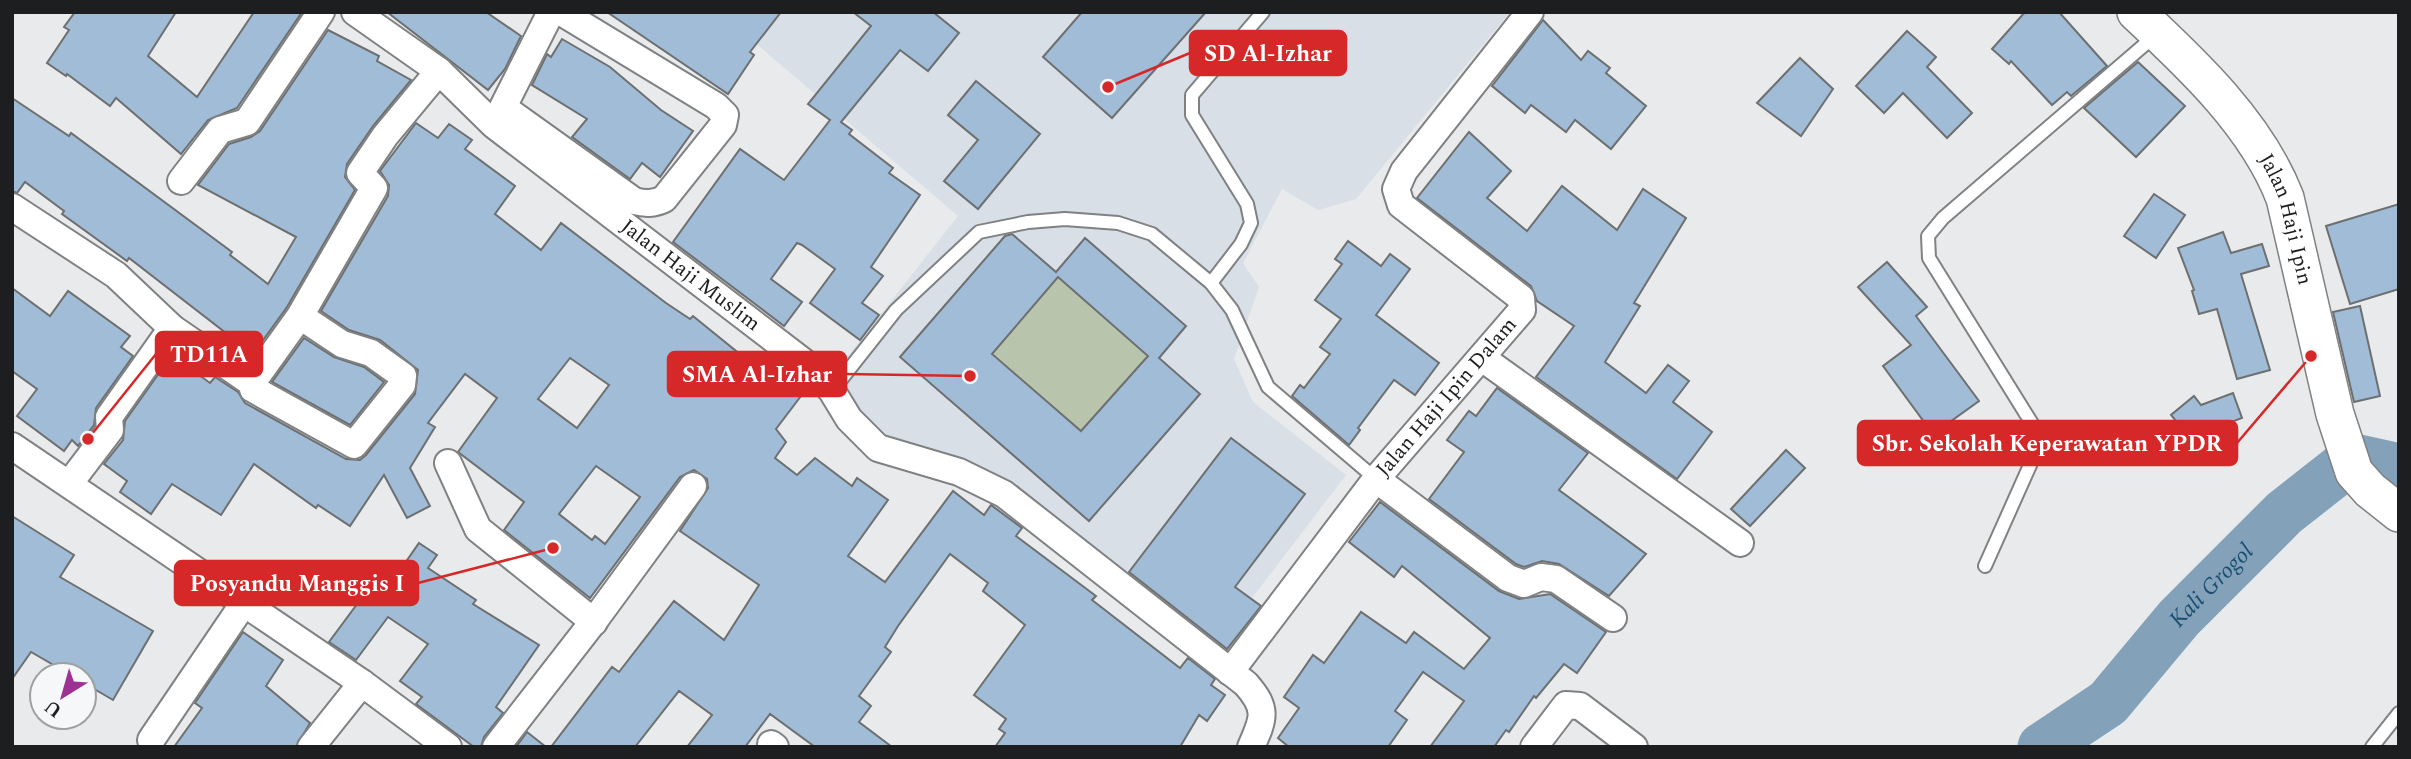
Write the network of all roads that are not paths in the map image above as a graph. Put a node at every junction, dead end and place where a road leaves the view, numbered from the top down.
1 (321, 12) edge
2 (355, 12) edge
3 (551, 12) edge
4 (561, 12) edge
5 (1263, 12) edge
6 (1530, 12) edge
7 (2147, 23) edge
8 (439, 71) junction
9 (499, 116) junction
10 (181, 181) dead end
11 (12, 207) edge
12 (1211, 283) junction
13 (300, 316) junction
14 (172, 328) junction
15 (1482, 358) junction
16 (252, 383) junction
17 (832, 391) junction
18 (12, 446) edge
19 (447, 463) dead end
20 (1376, 479) junction
21 (69, 484) junction
22 (693, 486) dead end
23 (2399, 513) edge
24 (1740, 543) dead end
25 (1985, 566) dead end
26 (244, 603) junction
27 (1613, 618) dead end
28 (594, 622) junction
29 (1230, 672) junction
30 (362, 683) junction
31 (2399, 713) edge
32 (151, 740) dead end
33 (312, 747) edge
34 (448, 747) edge
35 (496, 747) edge
36 (1251, 747) edge
37 (1534, 747) edge
38 (1634, 747) edge
39 (2372, 747) edge

1 - 10 street
2 - 8 street, Jalan Haji Muslim
3 - 9 street
4 - 9 street
5 - 12 lane
6 - 15 street, Jalan Haji Ipin Dalam
7 - 23 street, Jalan Haji Ipin
7 - 25 lane
8 - 9 street, Jalan Haji Muslim
8 - 13 street
9 - 17 street, Jalan Haji Muslim
11 - 14 street
12 - 17 lane
12 - 20 lane
13 - 16 street
13 - 16 street
14 - 16 street
14 - 21 street
15 - 20 street, Jalan Haji Ipin Dalam
15 - 24 street
17 - 29 street, Jalan Haji Muslim
18 - 21 street
19 - 28 street
20 - 27 street
20 - 29 street, Jalan Haji Ipin Dalam
21 - 26 street
22 - 28 street
26 - 30 street
26 - 32 street
28 - 35 street
29 - 36 street, Jalan Haji Muslim
30 - 33 street
30 - 34 street
31 - 39 lane
37 - 38 street

